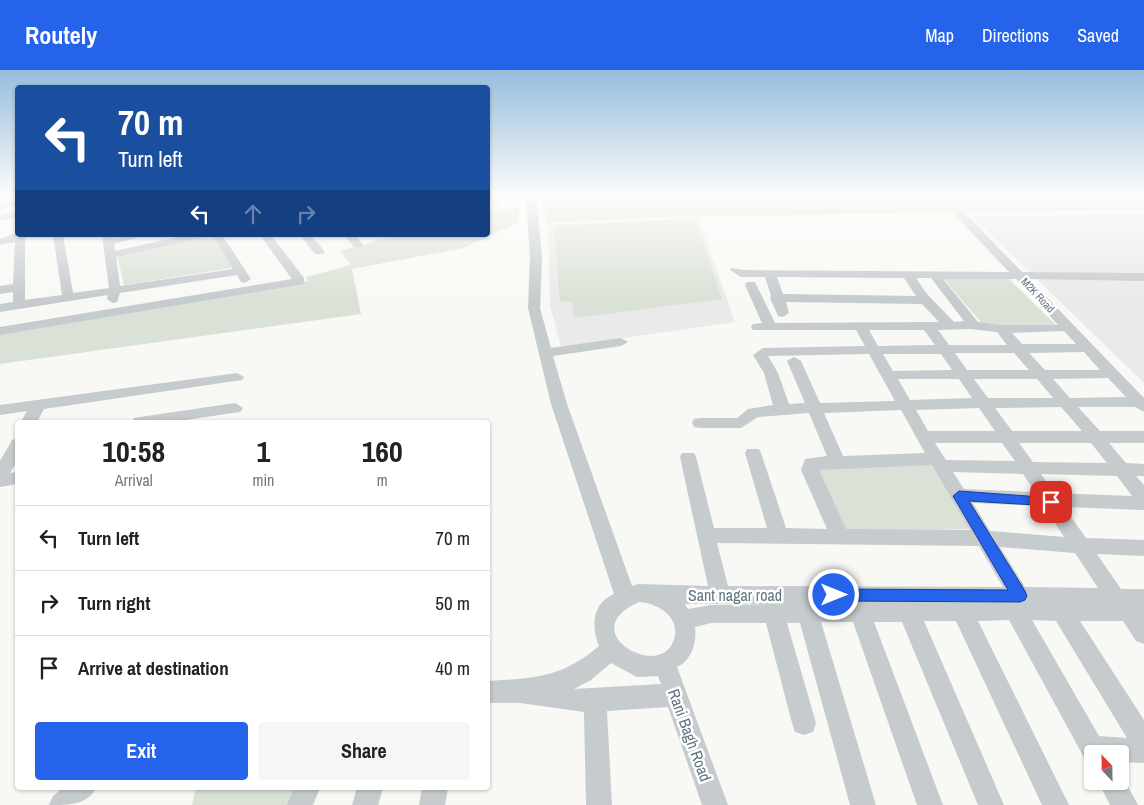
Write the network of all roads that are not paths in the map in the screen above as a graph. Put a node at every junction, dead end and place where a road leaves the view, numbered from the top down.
1 (533, 230) edge
2 (969, 230) edge
3 (972, 230) edge
4 (17, 237) edge
5 (20, 237) edge
6 (58, 237) edge
7 (193, 237) edge
8 (217, 237) edge
9 (267, 237) edge
10 (307, 237) edge
11 (351, 237) edge
12 (109, 238) edge
13 (0, 242) edge
14 (358, 244) dead end
15 (319, 252) dead end
16 (111, 256) junction
17 (736, 270) dead end
18 (240, 271) junction
19 (1004, 274) junction
20 (1018, 274) junction
21 (934, 275) junction
22 (1144, 277) edge
23 (910, 279) junction
24 (751, 285) dead end
25 (20, 287) junction
26 (251, 289) junction
27 (0, 290) edge
28 (114, 290) junction
29 (68, 298) junction
30 (776, 298) junction
31 (926, 300) junction
32 (19, 305) junction
33 (112, 306) dead end
34 (0, 308) edge
35 (783, 313) dead end
36 (970, 325) junction
37 (860, 326) junction
38 (928, 326) junction
39 (950, 326) junction
40 (1059, 329) dead end
41 (0, 330) edge
42 (1001, 330) junction
43 (621, 342) dead end
44 (1088, 348) junction
45 (945, 349) junction
46 (1018, 349) junction
47 (874, 350) junction
48 (545, 353) junction
49 (794, 361) dead end
50 (1040, 374) junction
51 (1113, 374) junction
52 (888, 375) junction
53 (964, 376) junction
54 (237, 377) dead end
55 (1065, 402) junction
56 (983, 403) junction
57 (39, 404) junction
58 (906, 405) junction
59 (1142, 405) edge
60 (235, 408) dead end
61 (814, 408) junction
62 (784, 409) junction
63 (0, 410) edge
64 (30, 420) edge
65 (154, 420) edge
66 (700, 424) dead end
67 (1095, 436) junction
68 (924, 437) junction
69 (1007, 437) junction
70 (1144, 437) edge
71 (15, 449) edge
72 (753, 453) dead end
73 (688, 457) dead end
74 (837, 461) junction
75 (939, 462) junction
76 (1028, 468) junction
77 (1121, 469) junction
78 (1144, 470) edge
79 (0, 476) edge
80 (15, 478) edge
81 (0, 481) edge
82 (959, 496) junction
83 (1144, 498) edge
84 (1051, 502) junction
85 (1144, 503) edge
86 (706, 535) junction
87 (779, 535) junction
88 (839, 535) junction
89 (985, 538) junction
90 (1081, 546) junction
91 (1144, 548) edge
92 (655, 595) junction
93 (720, 595) junction
94 (625, 596) junction
95 (1133, 605) edge
96 (1020, 606) junction
97 (962, 611) junction
98 (1062, 611) junction
99 (860, 612) junction
100 (909, 612) junction
101 (774, 613) junction
102 (808, 613) junction
103 (683, 620) junction
104 (1144, 634) edge
105 (611, 649) junction
106 (665, 664) junction
107 (490, 692) edge
108 (524, 693) junction
109 (676, 695) junction
110 (596, 700) junction
111 (804, 723) dead end
112 (1144, 742) edge
113 (1091, 745) edge
114 (1129, 751) edge
115 (1144, 751) edge
116 (81, 790) edge
117 (306, 790) edge
118 (369, 790) edge
119 (435, 790) edge
120 (1116, 790) edge
121 (62, 805) edge
122 (300, 805) edge
123 (365, 805) edge
124 (432, 805) edge
125 (598, 805) edge
126 (715, 805) edge
127 (863, 805) edge
128 (930, 805) edge
129 (991, 805) edge
130 (1056, 805) edge
131 (1124, 805) edge

1 - 48 street
2 - 19 street
3 - 20 street
4 - 13 street
5 - 25 street
6 - 29 street
7 - 16 street
8 - 18 street
9 - 26 street
10 - 15 street
11 - 14 street
12 - 16 street
16 - 28 street
17 - 23 street
18 - 26 street
18 - 28 street
19 - 20 street
19 - 21 street
20 - 22 street, M2K Road
20 - 44 street, M2K Road
21 - 23 street
21 - 36 street
23 - 30 street
23 - 31 street
24 - 37 street
25 - 27 street
25 - 32 street
26 - 41 street
28 - 29 street
28 - 33 street
29 - 32 street
30 - 31 street
30 - 35 street
31 - 39 street
32 - 34 street
36 - 39 street
36 - 42 street
37 - 38 street
37 - 47 street
38 - 39 street
38 - 45 street
40 - 42 street
42 - 46 street
43 - 48 street
44 - 46 street
44 - 51 street, M2K Road
45 - 46 street
45 - 47 street
45 - 53 street
46 - 50 street
47 - 52 street
47 - 62 street
48 - 94 street
49 - 61 street
50 - 51 street
50 - 53 street
50 - 55 street
51 - 59 street, M2K Road
52 - 53 street
52 - 58 street
53 - 56 street
54 - 57 street
55 - 56 street
55 - 59 street
55 - 67 street
56 - 58 street
56 - 69 street
57 - 63 street
57 - 64 street
58 - 61 street
58 - 68 street
60 - 65 street
61 - 62 street
61 - 74 street
62 - 66 street
67 - 69 street
67 - 70 street
67 - 77 street
68 - 69 street
68 - 75 street
69 - 76 street
71 - 79 street
72 - 87 street
73 - 86 street
74 - 75 street
74 - 88 street
75 - 76 street
75 - 82 street
76 - 77 street
76 - 84 street
77 - 78 street
77 - 83 street
80 - 81 street
82 - 84 street
82 - 89 street
84 - 85 street
84 - 90 street
86 - 87 street
86 - 93 street
87 - 88 street
88 - 89 street
89 - 90 street
89 - 96 street
90 - 91 street
90 - 95 street
92 - 93 street, Sant nagar road
92 - 94 street
92 - 103 street
93 - 96 street, Sant nagar road
94 - 105 street
95 - 96 street, Sant nagar road
95 - 98 street, Sant nagar road
95 - 104 street
96 - 97 street, Sant nagar road
96 - 98 street, Sant nagar road
96 - 113 street
97 - 100 street, Sant nagar road
97 - 130 street
98 - 112 street
99 - 100 street, Sant nagar road
99 - 102 street, Sant nagar road
99 - 128 street
100 - 129 street
101 - 102 street, Sant nagar road
101 - 103 street, Sant nagar road
101 - 111 street
102 - 127 street
103 - 106 street
105 - 106 street
105 - 108 street
106 - 109 street, Rani Bagh Road
107 - 108 street
108 - 110 street
109 - 110 street
109 - 126 street, Rani Bagh Road
110 - 125 street
114 - 115 street
116 - 121 street
117 - 122 street
118 - 123 street
119 - 124 street
120 - 131 street

